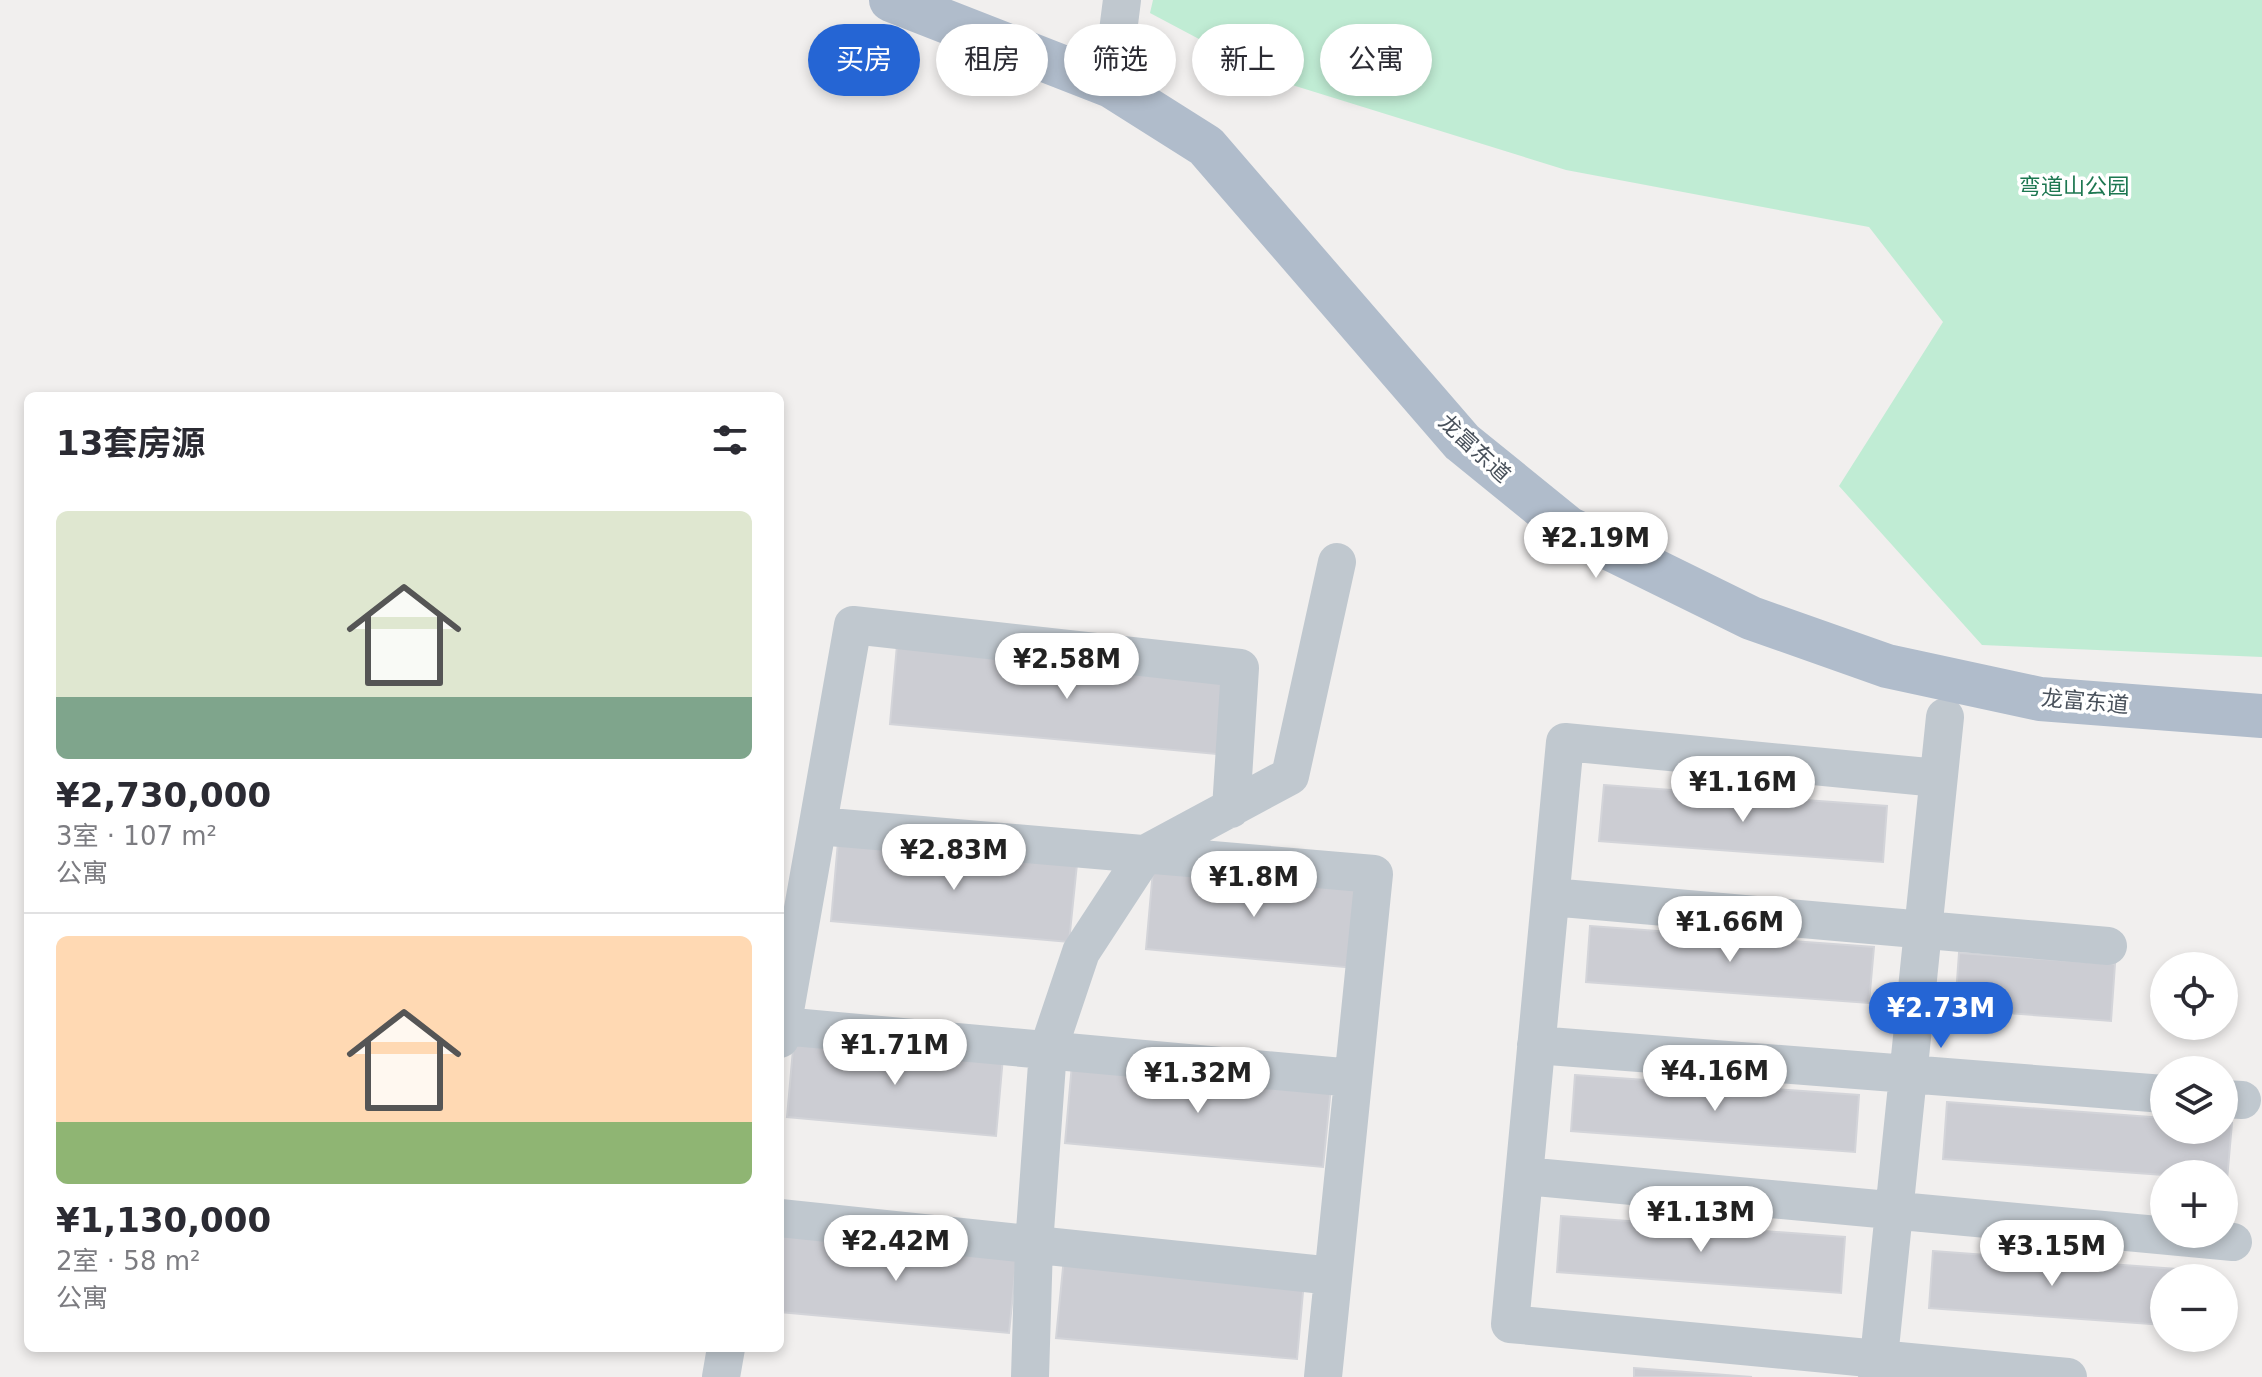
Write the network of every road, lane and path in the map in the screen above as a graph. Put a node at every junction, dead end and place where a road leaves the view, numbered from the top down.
1 (891, 0) edge
2 (1122, 0) edge
3 (1119, 24) edge
4 (1064, 68) edge
5 (1127, 96) edge
6 (1337, 562) dead end
7 (2262, 716) edge
8 (1945, 717) dead end
9 (1938, 778) junction
10 (1231, 809) junction
11 (818, 826) junction
12 (1145, 854) junction
13 (1551, 897) junction
14 (1922, 930) junction
15 (2108, 946) dead end
16 (784, 1015) edge
17 (784, 1032) edge
18 (1536, 1045) junction
19 (1048, 1050) junction
20 (1908, 1074) junction
21 (1353, 1078) junction
22 (2150, 1093) edge
23 (1524, 1176) junction
24 (1894, 1210) junction
25 (784, 1218) edge
26 (2150, 1234) edge
27 (1034, 1245) junction
28 (1333, 1276) junction
29 (725, 1352) edge
30 (1878, 1368) edge
31 (721, 1377) edge
32 (1030, 1377) edge
33 (1323, 1377) edge
34 (2068, 1377) edge

1 - 4 main road, 龙富东道
2 - 3 street
5 - 7 main road, 龙富东道
6 - 10 street
8 - 9 street
9 - 13 street
9 - 14 street
10 - 11 street
10 - 12 street
11 - 12 street
11 - 16 street
12 - 19 street
12 - 21 street
13 - 14 street
13 - 18 street
14 - 15 street
14 - 20 street
17 - 19 street
18 - 20 street
18 - 23 street
19 - 21 street
19 - 27 street
20 - 22 street
20 - 24 street
21 - 28 street
23 - 24 street
23 - 30 street
24 - 26 street
24 - 30 street
25 - 27 street
27 - 28 street
27 - 32 street
28 - 33 street
29 - 31 street
30 - 34 street

